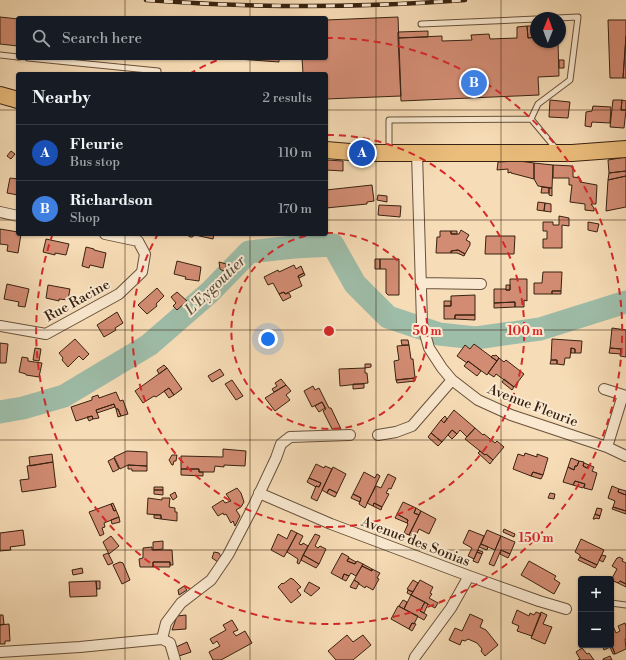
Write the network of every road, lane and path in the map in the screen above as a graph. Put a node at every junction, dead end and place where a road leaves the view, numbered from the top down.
1 (566, 18) edge
2 (530, 19) edge
3 (421, 24) dead end
4 (0, 55) edge
5 (16, 57) edge
6 (48, 60) edge
7 (158, 72) edge
8 (0, 95) edge
9 (16, 99) edge
10 (0, 104) edge
11 (16, 108) edge
12 (531, 119) junction
13 (626, 149) edge
14 (328, 150) edge
15 (389, 153) junction
16 (417, 153) junction
17 (559, 153) junction
18 (0, 212) edge
19 (16, 216) edge
20 (114, 236) edge
21 (421, 283) junction
22 (481, 284) dead end
23 (0, 326) edge
24 (452, 380) junction
25 (604, 389) dead end
26 (378, 435) dead end
27 (350, 436) dead end
28 (607, 447) junction
29 (626, 456) edge
30 (259, 493) junction
31 (469, 576) junction
32 (614, 603) edge
33 (626, 605) edge
34 (566, 609) dead end
35 (162, 639) junction
36 (0, 652) edge
37 (175, 660) edge
38 (414, 660) edge

1 - 12 lane
2 - 3 lane
4 - 5 lane
6 - 7 lane
8 - 9 main road
10 - 11 main road
12 - 15 lane
12 - 17 lane
13 - 17 main road
14 - 15 main road
15 - 16 main road
16 - 17 main road
16 - 21 street, Avenue Fleurie
18 - 19 street
20 - 23 street, Rue Racine
21 - 22 street
21 - 24 street, Avenue Fleurie
24 - 26 street
24 - 28 street, Avenue Fleurie
25 - 28 street
27 - 30 street
28 - 29 street, Avenue Fleurie
30 - 31 street, Avenue des Sonias
30 - 35 street
31 - 34 street, Avenue des Sonias
31 - 38 street
32 - 33 lane
35 - 36 street
35 - 37 street

